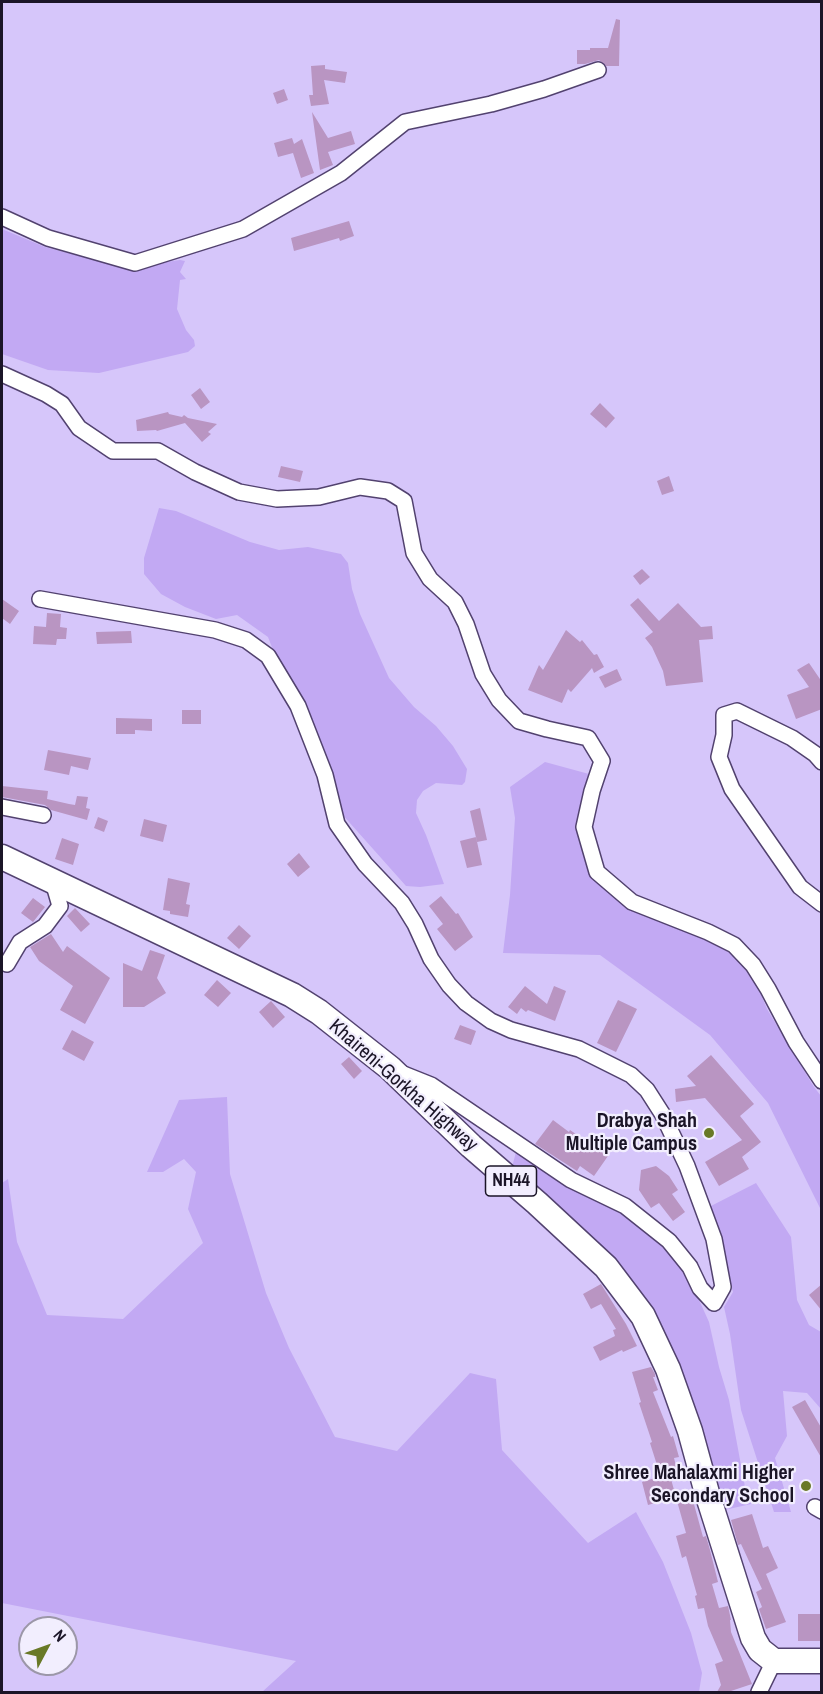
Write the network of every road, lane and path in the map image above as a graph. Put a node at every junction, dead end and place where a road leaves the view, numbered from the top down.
1 (598, 70) dead end
2 (2, 217) edge
3 (2, 374) edge
4 (40, 599) dead end
5 (822, 762) edge
6 (2, 807) edge
7 (43, 815) dead end
8 (2, 856) edge
9 (53, 882) junction
10 (822, 904) edge
11 (7, 964) dead end
12 (390, 1068) junction
13 (822, 1082) edge
14 (774, 1661) junction
15 (822, 1661) edge
16 (759, 1692) edge

1 - 2 street
3 - 13 street
4 - 12 street
5 - 10 street
6 - 7 street
8 - 9 main road, Khaireni-Gorkha Highway / NH44
9 - 11 street
9 - 12 main road, Khaireni-Gorkha Highway / NH44
12 - 14 main road, Khaireni-Gorkha Highway / NH44
14 - 15 main road
14 - 16 street

